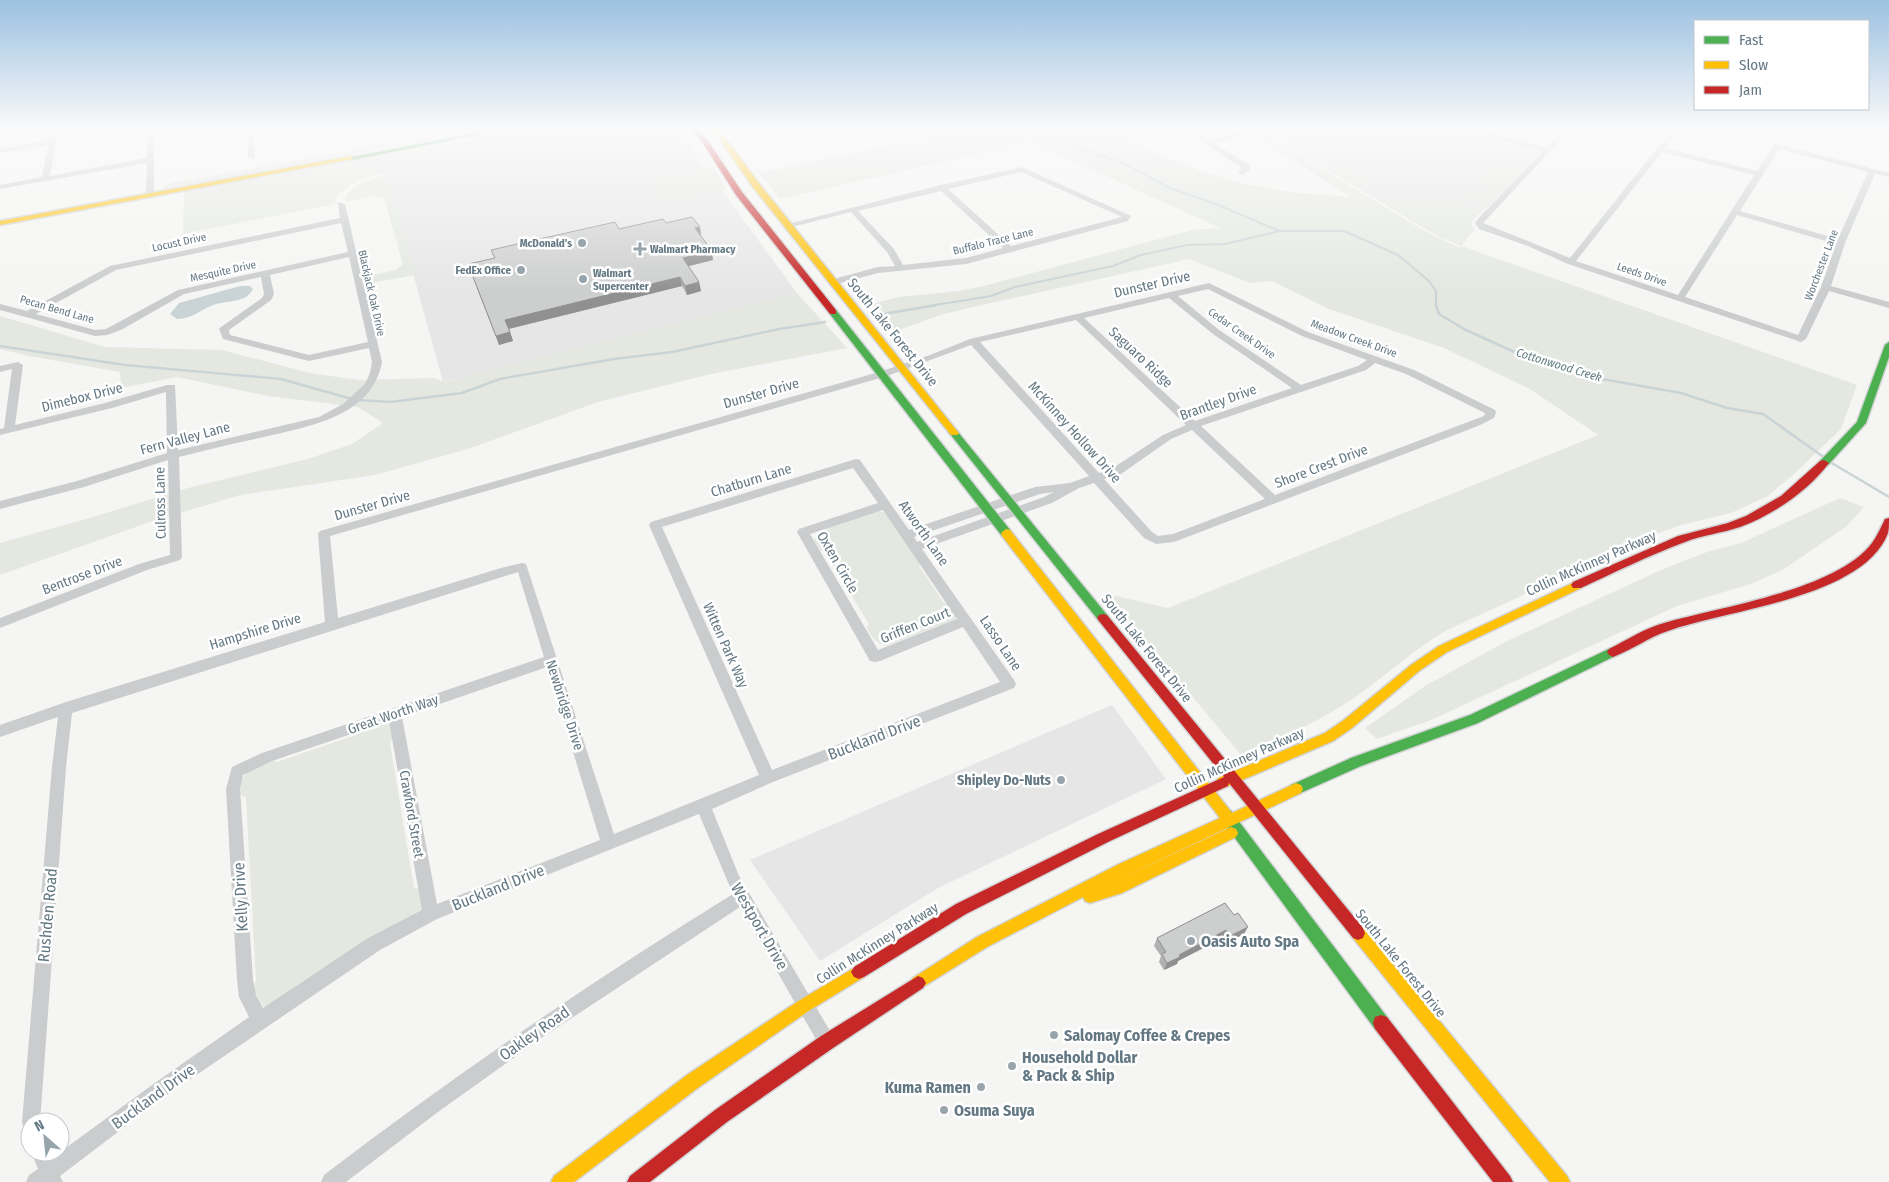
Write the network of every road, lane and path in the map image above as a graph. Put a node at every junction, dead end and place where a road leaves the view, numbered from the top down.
1 (20, 183) edge
2 (150, 183) edge
3 (187, 183) edge
4 (733, 183) edge
5 (755, 183) edge
6 (962, 183) edge
7 (1054, 183) edge
8 (1517, 183) edge
9 (1633, 183) edge
10 (1753, 183) edge
11 (1867, 183) edge
12 (0, 187) edge
13 (941, 188) junction
14 (759, 189) junction
15 (150, 190) junction
16 (739, 193) junction
17 (341, 204) dead end
18 (852, 209) junction
19 (1735, 212) junction
20 (0, 213) edge
21 (344, 220) junction
22 (0, 223) edge
23 (788, 224) junction
24 (1841, 242) junction
25 (1009, 249) junction
26 (352, 254) junction
27 (1571, 262) junction
28 (900, 267) junction
29 (265, 274) junction
30 (833, 282) junction
31 (814, 286) junction
32 (1208, 286) joint
33 (1826, 287) junction
34 (1171, 295) junction
35 (1680, 298) junction
36 (1889, 305) edge
37 (0, 307) edge
38 (28, 314) junction
39 (1078, 317) junction
40 (107, 332) joint
41 (1801, 339) joint
42 (973, 341) junction
43 (372, 344) junction
44 (1889, 345) edge
45 (1375, 358) junction
46 (902, 368) junction
47 (0, 369) edge
48 (883, 374) junction
49 (369, 385) joint
50 (171, 387) joint
51 (1300, 389) junction
52 (1491, 412) joint
53 (1194, 426) junction
54 (4, 431) edge
55 (174, 455) junction
56 (856, 462) joint
57 (1096, 478) junction
58 (1075, 485) junction
59 (1009, 499) junction
60 (1273, 500) junction
61 (0, 505) edge
62 (886, 505) junction
63 (987, 507) junction
64 (1018, 511) junction
65 (996, 519) junction
66 (1889, 522) edge
67 (655, 525) joint
68 (907, 535) junction
69 (1156, 540) joint
70 (916, 547) junction
71 (176, 557) joint
72 (522, 567) joint
73 (966, 621) junction
74 (0, 623) edge
75 (332, 624) junction
76 (875, 657) joint
77 (551, 660) junction
78 (1009, 684) joint
79 (66, 708) junction
80 (394, 714) junction
81 (0, 731) edge
82 (237, 771) joint
83 (768, 778) junction
84 (1232, 778) junction
85 (1207, 790) junction
86 (703, 806) junction
87 (1257, 809) junction
88 (1230, 820) junction
89 (1237, 830) junction
90 (609, 843) junction
91 (744, 896) junction
92 (1044, 910) junction
93 (431, 914) junction
94 (805, 1005) junction
95 (260, 1020) junction
96 (827, 1042) junction
97 (32, 1112) edge
98 (42, 1162) edge
99 (46, 1179) edge
100 (331, 1182) edge
101 (560, 1182) edge
102 (636, 1182) edge
103 (1504, 1182) edge
104 (1561, 1182) edge

1 - 12 street
2 - 15 street
3 - 15 main road
4 - 16 main road
5 - 14 main road, South Lake Forest Drive
6 - 13 street, Buffalo Trace Lane
7 - 25 street, Buffalo Trace Lane
8 - 27 street, Leeds Drive
9 - 27 street
10 - 19 street
11 - 24 street, Worchester Lane
13 - 18 street
13 - 25 street
14 - 16 main road
14 - 23 main road, South Lake Forest Drive
15 - 20 main road
15 - 22 main road
16 - 31 main road
17 - 21 street, Blackjack Oak Drive
18 - 23 street
18 - 28 street
19 - 24 street
19 - 35 street
21 - 26 street, Blackjack Oak Drive
21 - 38 street, Locust Drive
23 - 30 main road, South Lake Forest Drive
24 - 33 street, Worchester Lane
25 - 28 street, Buffalo Trace Lane
26 - 29 street, Mesquite Drive
26 - 43 street, Blackjack Oak Drive
27 - 35 street, Leeds Drive
28 - 30 street, Buffalo Trace Lane
29 - 40 street, Mesquite Drive
29 - 43 street
30 - 31 main road
30 - 46 main road, South Lake Forest Drive
31 - 48 main road
32 - 34 street, Dunster Drive
32 - 45 street, Meadow Creek Drive
33 - 36 street
33 - 41 street, Worchester Lane
34 - 39 street, Dunster Drive
34 - 51 street, Cedar Creek Drive
35 - 41 street, Leeds Drive
37 - 38 street, Pecan Bend Lane
38 - 40 street, Pecan Bend Lane
39 - 42 street, Dunster Drive
39 - 53 street, Saguaro Ridge
42 - 46 street, Dunster Drive
42 - 57 street, McKinney Hollow Drive
43 - 49 street, Blackjack Oak Drive
44 - 84 main road, Collin McKinney Parkway
45 - 51 street, Brantley Drive
45 - 52 street, Meadow Creek Drive
46 - 48 street, Dunster Drive
46 - 59 main road, South Lake Forest Drive
47 - 54 street
48 - 63 main road
48 - 75 street, Dunster Drive
49 - 55 street, Fern Valley Lane
50 - 54 street, Dimebox Drive
50 - 55 street, Culross Lane
51 - 53 street, Brantley Drive
52 - 60 street, Shore Crest Drive
53 - 57 street, Brantley Drive
53 - 60 street, Saguaro Ridge
55 - 61 street, Fern Valley Lane
55 - 71 street, Culross Lane
56 - 62 street, Atworth Lane
56 - 67 street, Chatburn Lane
57 - 58 street, Brantley Drive
57 - 69 street, McKinney Hollow Drive
58 - 59 street, Brantley Drive
58 - 64 street, Brantley Drive
59 - 63 street, Brantley Drive
59 - 64 main road, South Lake Forest Drive
60 - 69 street, Shore Crest Drive
62 - 68 street, Atworth Lane
62 - 76 street, Oxten Circle
63 - 65 main road
63 - 68 street, Brantley Drive
64 - 65 street, Brantley Drive
64 - 84 main road, South Lake Forest Drive
65 - 70 street, Brantley Drive
65 - 85 main road
66 - 87 main road
67 - 83 street, Witten Park Way
68 - 70 street, Atworth Lane
70 - 73 street, Atworth Lane
71 - 74 street, Bentrose Drive
72 - 75 street, Hampshire Drive
72 - 77 street, Newbridge Drive
73 - 76 street, Griffen Court
73 - 78 street, Lasso Lane
75 - 79 street, Hampshire Drive
77 - 80 street, Great Worth Way
77 - 90 street, Newbridge Drive
78 - 83 street, Buckland Drive
79 - 81 street, Hampshire Drive
79 - 97 street, Rushden Road
80 - 82 street, Great Worth Way
80 - 93 street, Crawford Street
82 - 95 street, Kelly Drive
83 - 86 street, Buckland Drive
84 - 85 main road, Collin McKinney Parkway
84 - 87 main road, South Lake Forest Drive
85 - 88 main road
85 - 94 main road, Collin McKinney Parkway
86 - 90 street, Buckland Drive
86 - 91 street, Westport Drive
87 - 88 main road
87 - 104 main road, South Lake Forest Drive
88 - 89 main road
88 - 92 main road
89 - 92 main road
89 - 103 main road
90 - 93 street, Buckland Drive
91 - 94 street, Westport Drive
91 - 100 street, Oakley Road
92 - 96 main road
93 - 95 street, Buckland Drive
94 - 96 street, Westport Drive
94 - 101 main road, Collin McKinney Parkway
95 - 99 street, Buckland Drive
96 - 102 main road
98 - 99 street

